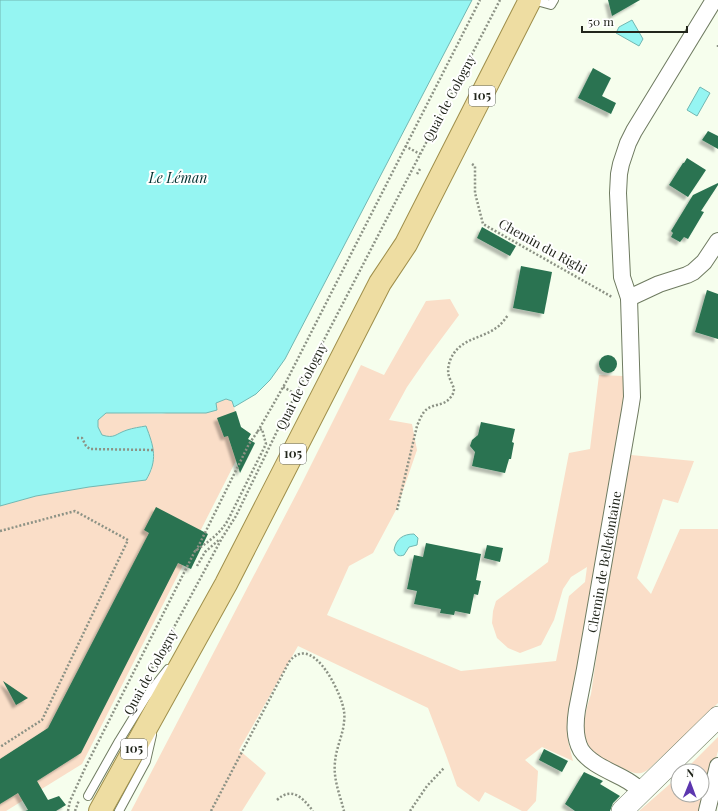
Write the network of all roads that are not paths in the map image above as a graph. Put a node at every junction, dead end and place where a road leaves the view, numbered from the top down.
1 (516, 0) edge
2 (532, 0) edge
3 (554, 0) edge
4 (714, 0) edge
5 (422, 181) junction
6 (718, 241) edge
7 (629, 298) junction
8 (203, 624) junction
9 (158, 706) junction
10 (718, 717) edge
11 (718, 766) edge
12 (643, 792) junction
13 (89, 802) edge
14 (119, 811) edge
15 (622, 811) edge
16 (707, 811) edge

1 - 5 main road, Quai de Cologny / 105
2 - 3 lane
2 - 5 main road, Quai de Cologny / 105
4 - 7 street, Chemin de Bellefontaine
5 - 8 main road, Quai de Cologny / 105
6 - 7 street
7 - 12 street, Chemin de Bellefontaine
8 - 9 main road, Quai de Cologny / 105
8 - 13 lane
9 - 13 main road, Quai de Cologny / 105
9 - 14 lane
10 - 12 street
11 - 16 street
12 - 15 street

